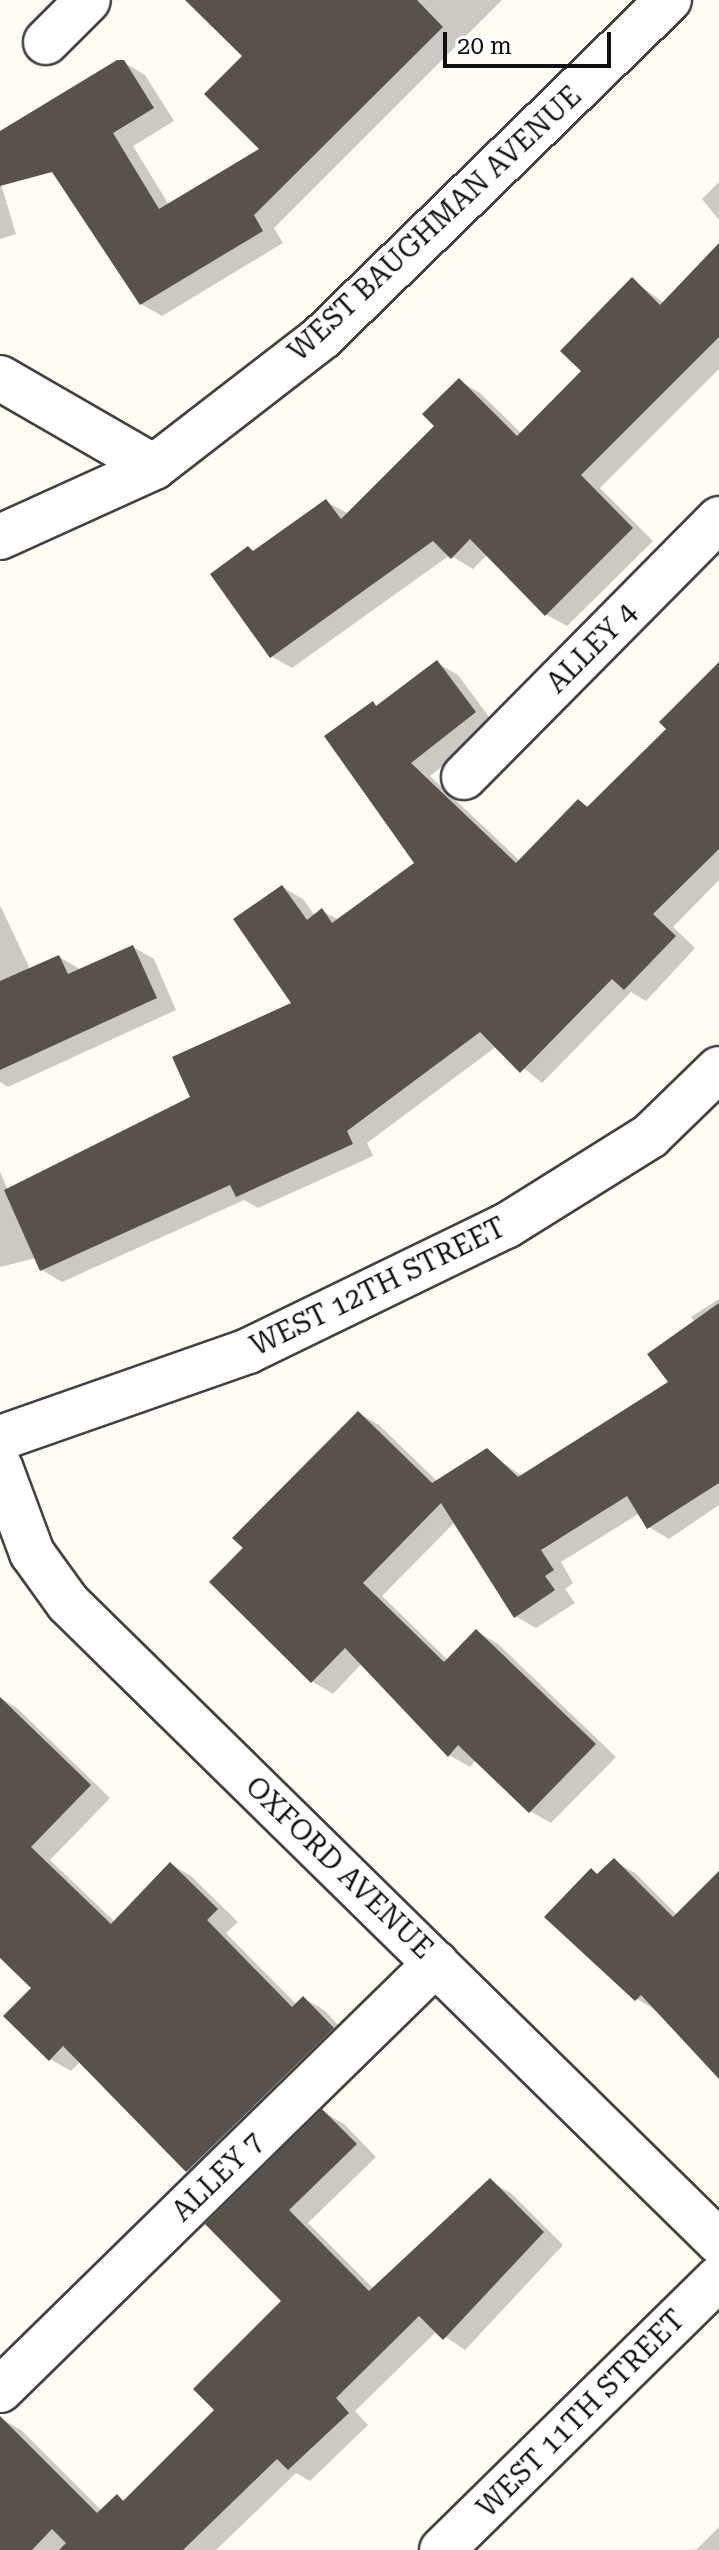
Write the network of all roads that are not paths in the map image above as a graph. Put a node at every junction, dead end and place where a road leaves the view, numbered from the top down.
1 (88, 0) edge
2 (669, 0) edge
3 (46, 42) dead end
4 (0, 378) edge
5 (154, 467) junction
6 (719, 519) edge
7 (0, 537) edge
8 (464, 777) dead end
9 (719, 1069) edge
10 (0, 1438) edge
11 (0, 1467) edge
12 (436, 1963) junction
13 (719, 2242) edge
14 (719, 2278) edge
15 (0, 2390) edge
16 (442, 2550) edge

1 - 3 street
2 - 5 street, WEST BAUGHMAN AVENUE
4 - 5 street
5 - 7 street, WEST BAUGHMAN AVENUE
6 - 8 street, ALLEY 4
9 - 10 street, WEST 12TH STREET
11 - 12 street, OXFORD AVENUE
12 - 13 street, OXFORD AVENUE
12 - 15 street, ALLEY 7
14 - 16 street, WEST 11TH STREET

